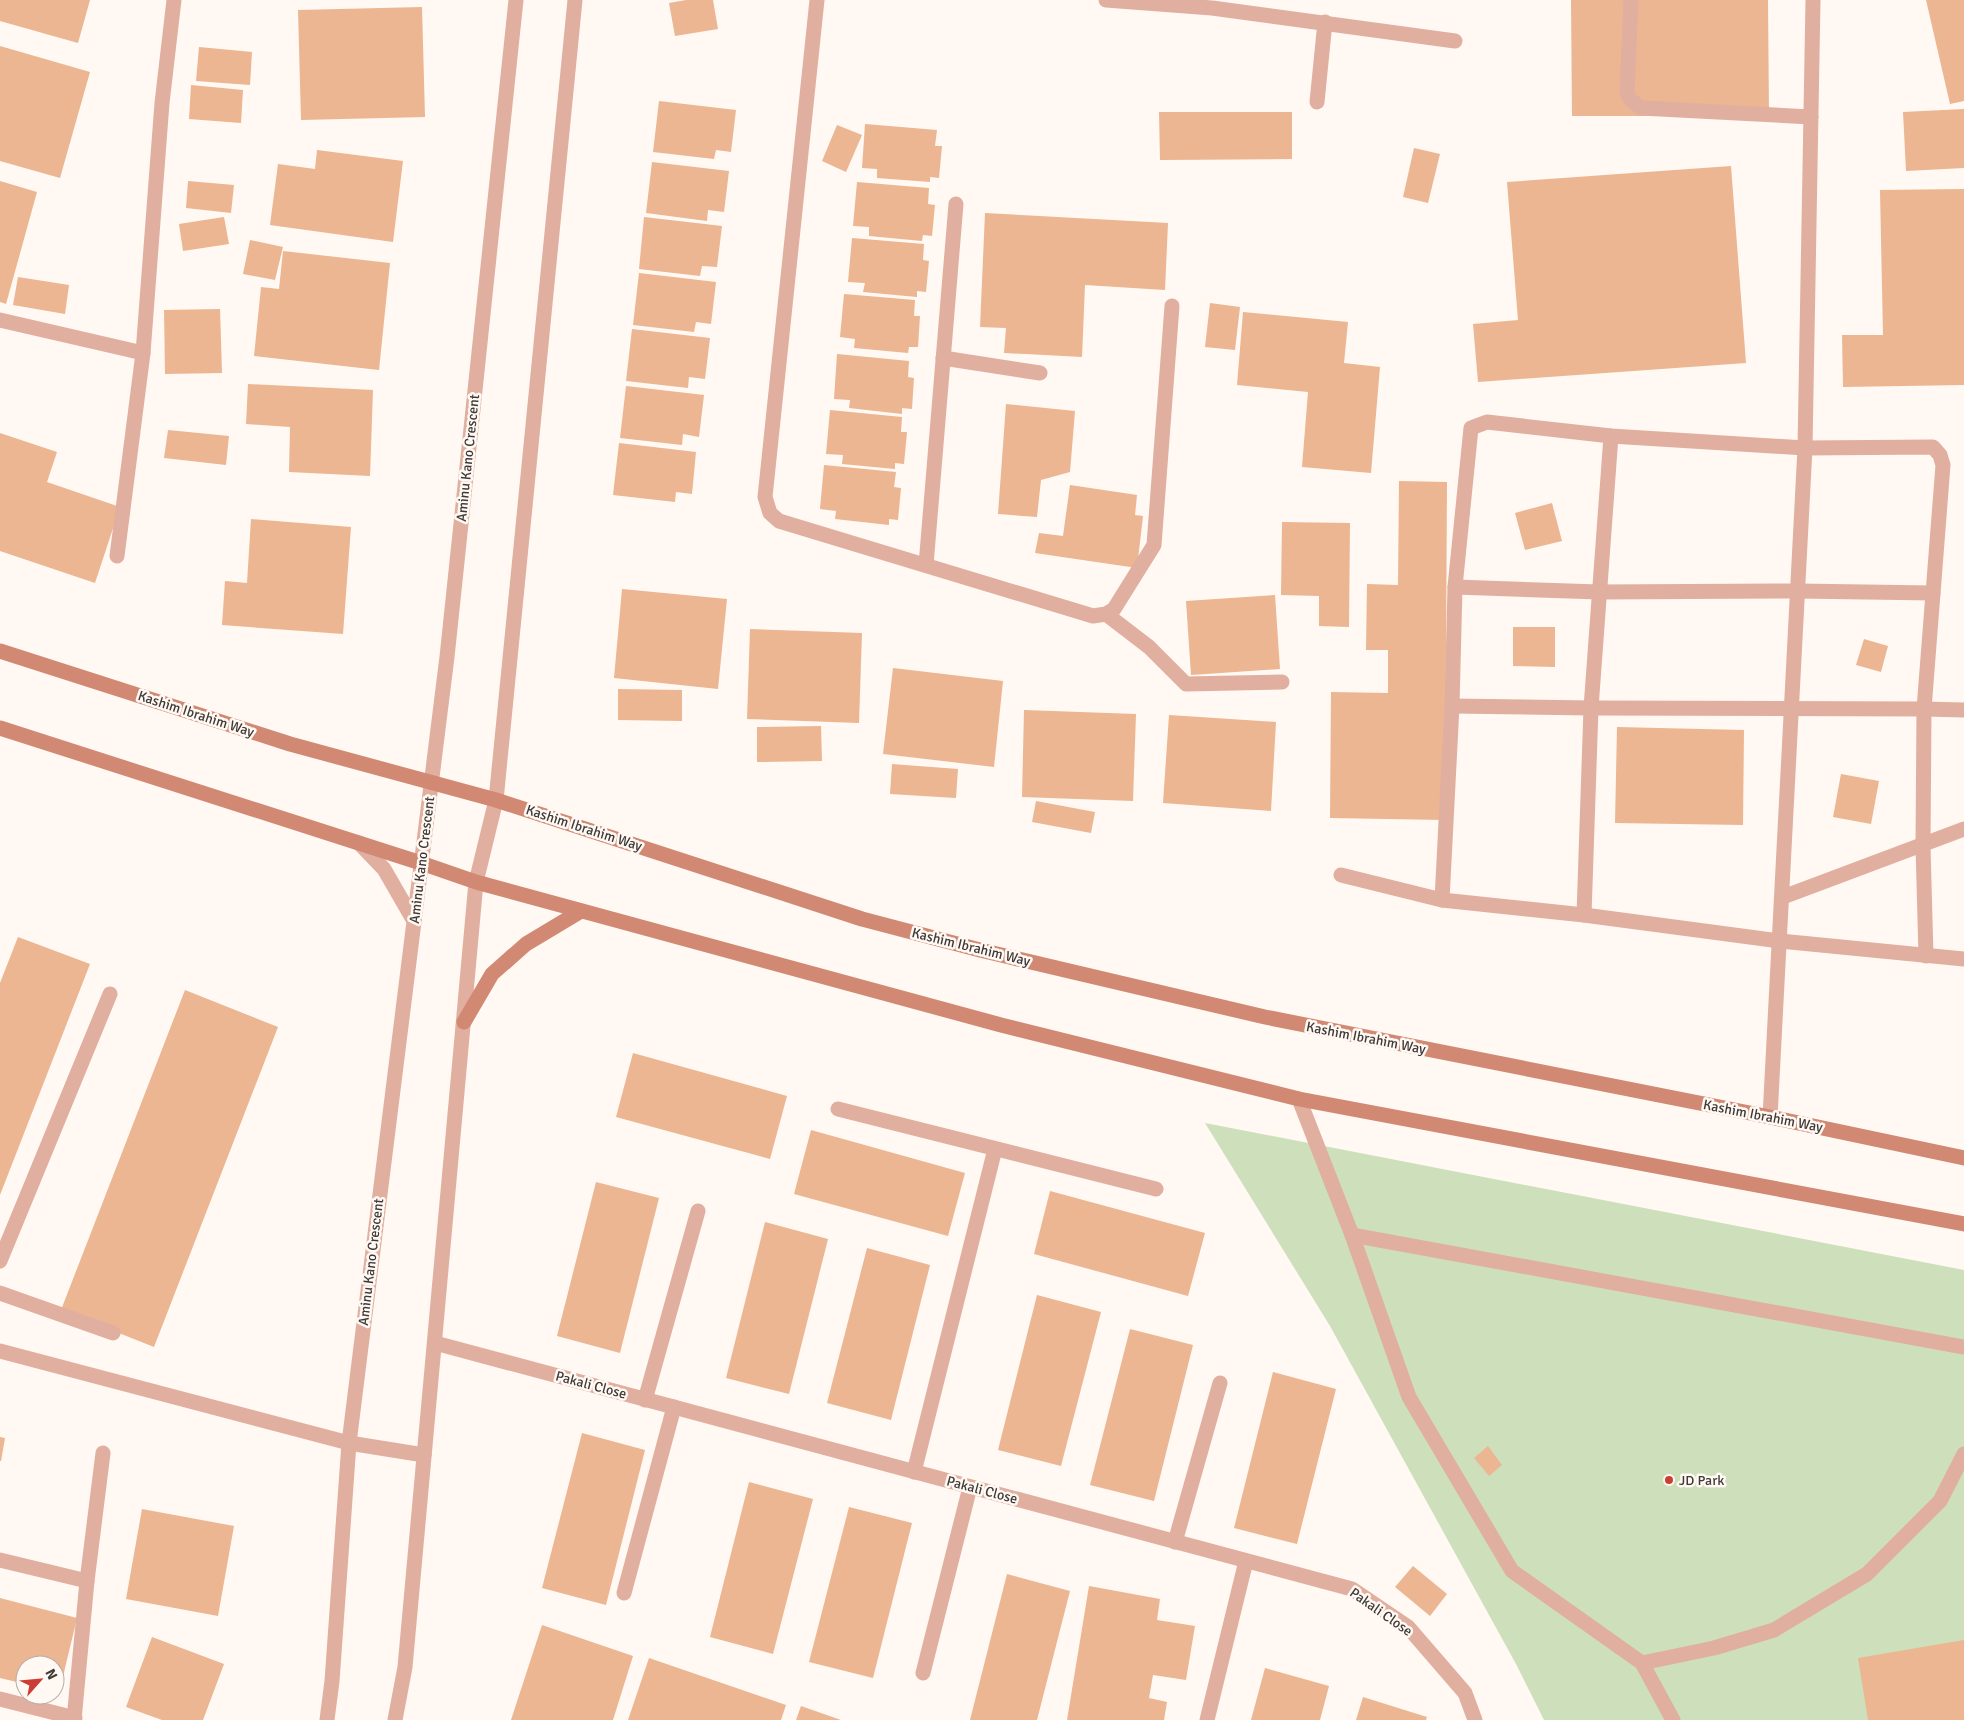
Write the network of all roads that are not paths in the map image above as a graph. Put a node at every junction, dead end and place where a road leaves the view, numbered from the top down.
1 (174, 0) edge
2 (516, 0) edge
3 (575, 0) edge
4 (817, 0) edge
5 (1106, 0) edge
6 (1631, 0) edge
7 (1813, 0) edge
8 (1325, 22) junction
9 (1455, 41) dead end
10 (1317, 102) dead end
11 (1811, 117) junction
12 (956, 204) dead end
13 (1172, 306) dead end
14 (0, 320) edge
15 (143, 353) junction
16 (943, 358) junction
17 (1040, 373) dead end
18 (1610, 436) junction
19 (1805, 448) junction
20 (117, 556) dead end
21 (926, 566) junction
22 (1455, 587) junction
23 (1798, 591) junction
24 (1599, 592) junction
25 (1933, 593) junction
26 (1106, 614) junction
27 (0, 651) edge
28 (1282, 682) dead end
29 (1452, 706) junction
30 (1591, 708) junction
31 (1924, 708) junction
32 (1791, 709) junction
33 (1964, 710) edge
34 (0, 728) edge
35 (432, 784) junction
36 (496, 800) junction
37 (1964, 829) edge
38 (360, 843) junction
39 (1922, 846) junction
40 (421, 863) junction
41 (1341, 875) dead end
42 (476, 882) junction
43 (1783, 897) junction
44 (1442, 900) junction
45 (581, 911) junction
46 (1584, 915) junction
47 (414, 921) junction
48 (1780, 941) junction
49 (1926, 956) junction
50 (1964, 959) edge
51 (110, 994) dead end
52 (464, 1022) junction
53 (1299, 1099) junction
54 (838, 1110) dead end
55 (1770, 1116) junction
56 (996, 1149) junction
57 (1964, 1158) edge
58 (1156, 1189) dead end
59 (698, 1211) dead end
60 (1964, 1224) edge
61 (1352, 1235) junction
62 (0, 1261) edge
63 (0, 1293) edge
64 (113, 1333) dead end
65 (435, 1343) junction
66 (1964, 1347) edge
67 (0, 1351) edge
68 (1220, 1384) dead end
69 (645, 1400) junction
70 (674, 1407) junction
71 (349, 1443) junction
72 (103, 1453) dead end
73 (1964, 1454) edge
74 (424, 1455) junction
75 (914, 1472) junction
76 (970, 1487) junction
77 (1175, 1542) junction
78 (0, 1560) edge
79 (1246, 1561) junction
80 (87, 1582) junction
81 (624, 1593) dead end
82 (1642, 1663) junction
83 (923, 1673) dead end
84 (0, 1699) edge
85 (75, 1719) edge
86 (327, 1720) edge
87 (395, 1720) edge
88 (1207, 1720) edge
89 (1475, 1720) edge
90 (1673, 1720) edge

1 - 15 street
2 - 35 street, Aminu Kano Crescent
3 - 36 street
4 - 21 street
5 - 8 street
6 - 11 street
7 - 11 street
8 - 9 street
8 - 10 street
11 - 19 street
12 - 16 street
13 - 26 street
14 - 15 street
15 - 20 street
16 - 17 street
16 - 21 street
18 - 19 street
18 - 22 street
18 - 24 street
19 - 23 street
19 - 25 street
21 - 26 street
22 - 24 street
22 - 29 street
23 - 24 street
23 - 25 street
23 - 32 street
24 - 30 street
25 - 31 street
26 - 28 street
27 - 35 main road, Kashim Ibrahim Way
29 - 30 street
29 - 44 street
30 - 32 street
30 - 46 street
31 - 32 street
31 - 33 street
31 - 39 street
32 - 43 street
34 - 38 main road
35 - 36 main road, Kashim Ibrahim Way
35 - 40 street, Aminu Kano Crescent
36 - 42 street
36 - 55 main road, Kashim Ibrahim Way
37 - 39 street
38 - 40 main road
38 - 47 street
39 - 43 street
39 - 49 street
40 - 42 main road
40 - 47 street, Aminu Kano Crescent
41 - 44 street
42 - 45 main road
42 - 52 street
43 - 48 street
44 - 46 street
45 - 52 main road
45 - 53 main road
46 - 48 street
47 - 71 street, Aminu Kano Crescent
48 - 49 street
48 - 55 street
49 - 50 street
51 - 62 street
52 - 65 street
53 - 60 main road
53 - 61 street
54 - 56 street
55 - 57 main road, Kashim Ibrahim Way
56 - 58 street
56 - 75 street
59 - 69 street
61 - 66 street
61 - 82 street
63 - 64 street
65 - 69 street, Pakali Close
65 - 74 street
67 - 71 street
68 - 77 street
69 - 70 street, Pakali Close
70 - 75 street, Pakali Close
70 - 81 street
71 - 74 street
71 - 86 street, Aminu Kano Crescent
72 - 80 street
73 - 82 street
74 - 87 street
75 - 76 street, Pakali Close
76 - 77 street, Pakali Close
76 - 83 street
77 - 79 street, Pakali Close
78 - 80 street
79 - 88 street
79 - 89 street, Pakali Close
80 - 85 street
82 - 90 street
84 - 85 street

